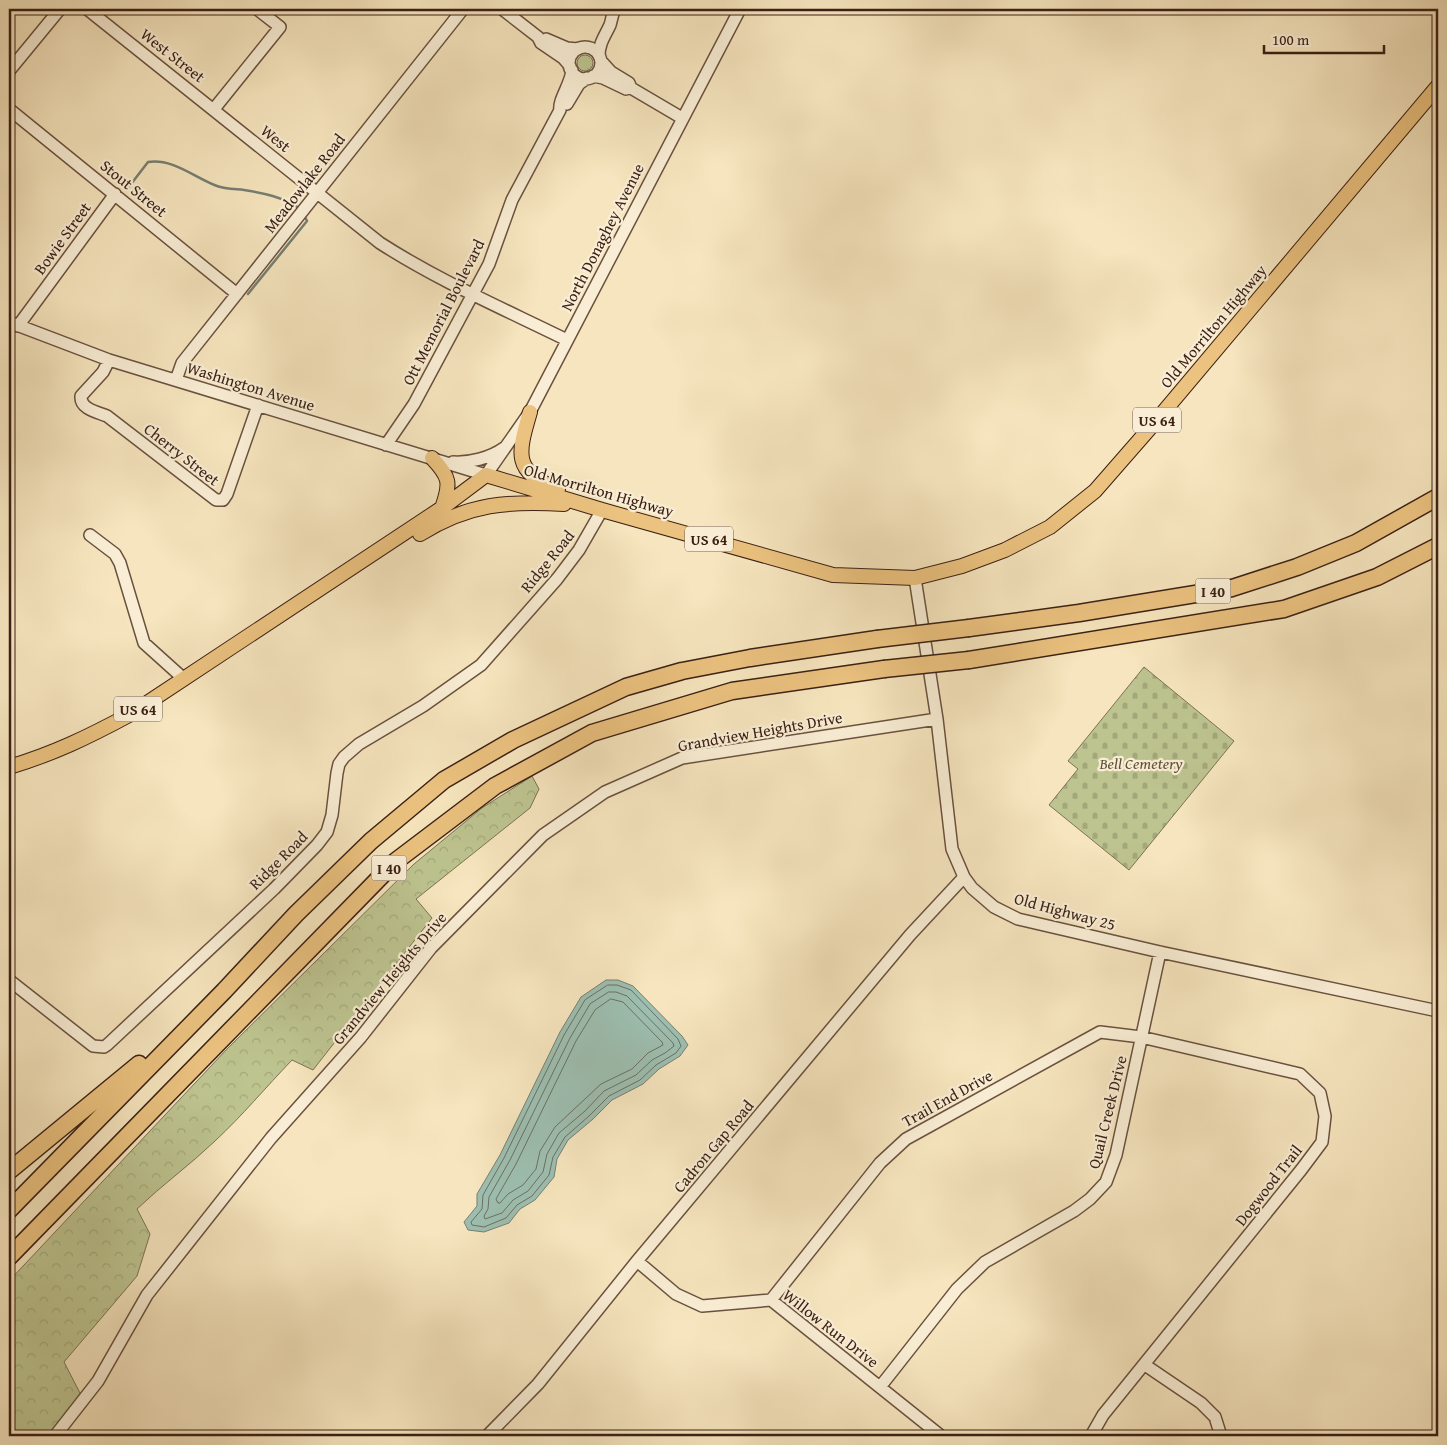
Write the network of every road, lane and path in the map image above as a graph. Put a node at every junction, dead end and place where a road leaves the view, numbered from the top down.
1 (60, 9) edge
2 (87, 9) edge
3 (257, 9) edge
4 (463, 9) edge
5 (502, 9) edge
6 (740, 9) edge
7 (613, 12) edge
8 (538, 37) junction
9 (581, 48) junction
10 (600, 58) junction
11 (571, 68) junction
12 (9, 71) edge
13 (590, 77) junction
14 (1438, 86) edge
15 (630, 88) junction
16 (9, 109) edge
17 (214, 109) junction
18 (560, 110) junction
19 (682, 118) junction
20 (317, 192) junction
21 (115, 194) junction
22 (238, 294) junction
23 (473, 294) junction
24 (13, 324) edge
25 (567, 340) junction
26 (109, 360) junction
27 (176, 380) junction
28 (258, 405) junction
29 (530, 412) junction
30 (383, 444) junction
31 (507, 446) junction
32 (432, 458) junction
33 (447, 462) junction
34 (486, 475) junction
35 (1438, 497) edge
36 (442, 508) junction
37 (602, 510) junction
38 (90, 535) dead end
39 (1438, 546) edge
40 (915, 578) junction
41 (331, 582) junction
42 (184, 679) junction
43 (938, 719) junction
44 (9, 767) edge
45 (964, 876) junction
46 (1160, 952) junction
47 (9, 980) edge
48 (224, 991) junction
49 (1438, 1011) edge
50 (1141, 1037) junction
51 (9, 1171) edge
52 (9, 1210) edge
53 (9, 1257) edge
54 (637, 1261) junction
55 (771, 1300) junction
56 (1145, 1365) junction
57 (880, 1388) junction
58 (55, 1436) edge
59 (487, 1436) edge
60 (941, 1436) edge
61 (1091, 1436) edge
62 (1221, 1436) edge

1 - 12 street
2 - 17 street, West Street
3 - 17 street
4 - 20 street, Meadowlake Road
5 - 8 street
6 - 19 street, North Donaghey Avenue
7 - 9 street
7 - 10 street
8 - 9 street
8 - 11 street
9 - 10 street
9 - 11 street
10 - 13 street
10 - 15 street
11 - 13 street
11 - 18 street, Ott Memorial Boulevard
13 - 15 street
13 - 18 street, Ott Memorial Boulevard
14 - 40 main road, Old Morrilton Highway / US 64
15 - 19 street
16 - 21 street, Stout Street
17 - 20 street, West
18 - 23 street, Ott Memorial Boulevard
19 - 25 street, North Donaghey Avenue
20 - 22 street, Meadowlake Road
20 - 23 street, West
21 - 22 street, Stout Street
21 - 24 street, Bowie Street
22 - 27 street, Meadowlake Road
23 - 25 street, West
23 - 30 street, Ott Memorial Boulevard
24 - 26 street, Washington Avenue
25 - 29 street, North Donaghey Avenue
26 - 27 street, Washington Avenue
26 - 28 street, Cherry Street
27 - 28 street, Washington Avenue
28 - 30 street, Washington Avenue
29 - 31 street, North Donaghey Avenue
29 - 37 main road
30 - 32 street, Washington Avenue
31 - 33 street
31 - 34 street, North Donaghey Avenue
32 - 33 street, Washington Avenue
32 - 36 main road
33 - 34 street, Washington Avenue
34 - 36 main road, US 64
34 - 37 main road, Old Morrilton Highway / US 64
35 - 48 highway, I 40, bridge
36 - 41 main road, US 64
37 - 40 main road, Old Morrilton Highway / US 64
37 - 41 main road
37 - 47 street, Ridge Road
38 - 42 street
39 - 53 highway, I 40, bridge
40 - 43 street, Old Highway 25
41 - 42 main road, US 64
42 - 44 main road, US 64
43 - 45 street, Old Highway 25
43 - 58 street, Grandview Heights Drive
45 - 46 street, Old Highway 25
45 - 54 street, Cadron Gap Road
46 - 49 street, Old Highway 25
46 - 50 street, Quail Creek Drive
48 - 51 highway
48 - 52 highway, I 40
50 - 55 street, Trail End Drive
50 - 56 street, Dogwood Trail
50 - 57 street, Quail Creek Drive
54 - 55 street, Willow Run Drive
54 - 59 street, Cadron Gap Road
55 - 57 street, Willow Run Drive
56 - 61 street, Dogwood Trail
56 - 62 street
57 - 60 street, Willow Run Drive

